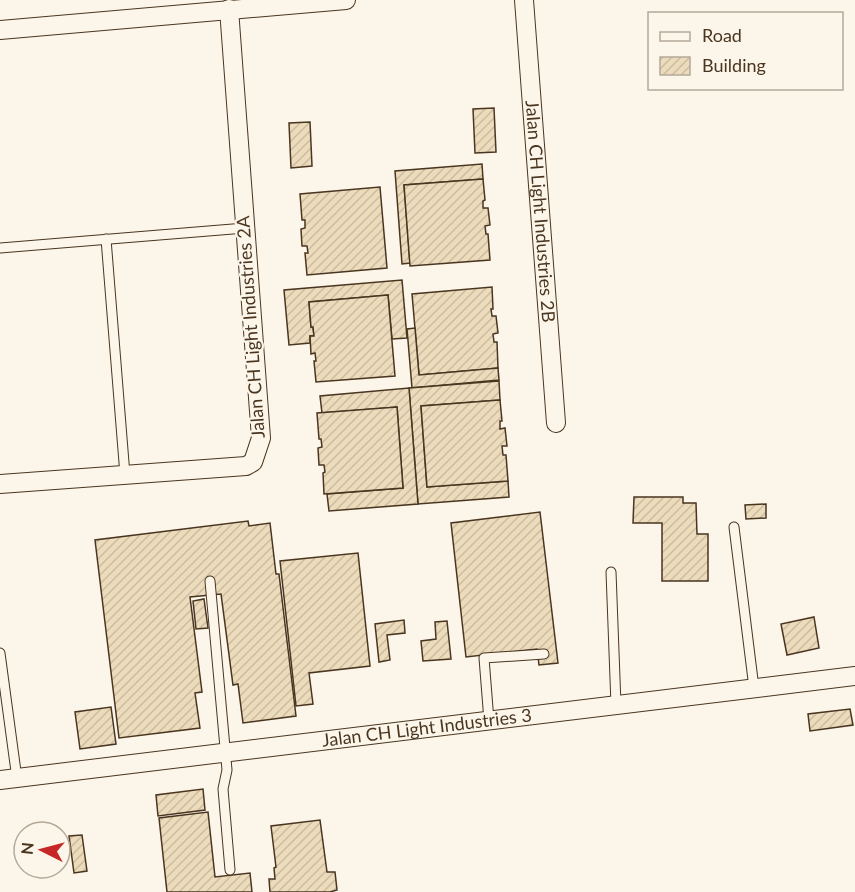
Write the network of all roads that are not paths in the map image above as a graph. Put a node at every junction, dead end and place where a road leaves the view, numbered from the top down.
1 (346, 0) edge
2 (524, 0) edge
3 (229, 9) junction
4 (0, 30) edge
5 (245, 228) junction
6 (106, 239) junction
7 (0, 248) edge
8 (555, 423) dead end
9 (125, 475) junction
10 (0, 484) edge
11 (734, 527) dead end
12 (611, 572) dead end
13 (210, 581) dead end
14 (0, 653) edge
15 (544, 654) dead end
16 (855, 676) edge
17 (754, 688) junction
18 (616, 705) junction
19 (489, 721) junction
20 (225, 753) junction
21 (9, 780) edge
22 (230, 870) dead end

1 - 3 street
2 - 8 street, Jalan CH Light Industries 2B
3 - 4 street
3 - 5 street, Jalan CH Light Industries 2A
5 - 6 lane
5 - 9 street, Jalan CH Light Industries 2A
6 - 7 lane
6 - 9 lane
9 - 10 street, Jalan CH Light Industries 2A
11 - 17 lane
12 - 18 lane
13 - 20 lane
14 - 21 lane
15 - 19 lane
16 - 17 street, Jalan CH Light Industries 3
17 - 18 street, Jalan CH Light Industries 3
18 - 19 street, Jalan CH Light Industries 3
19 - 20 street, Jalan CH Light Industries 3
20 - 21 street, Jalan CH Light Industries 3
20 - 22 lane

